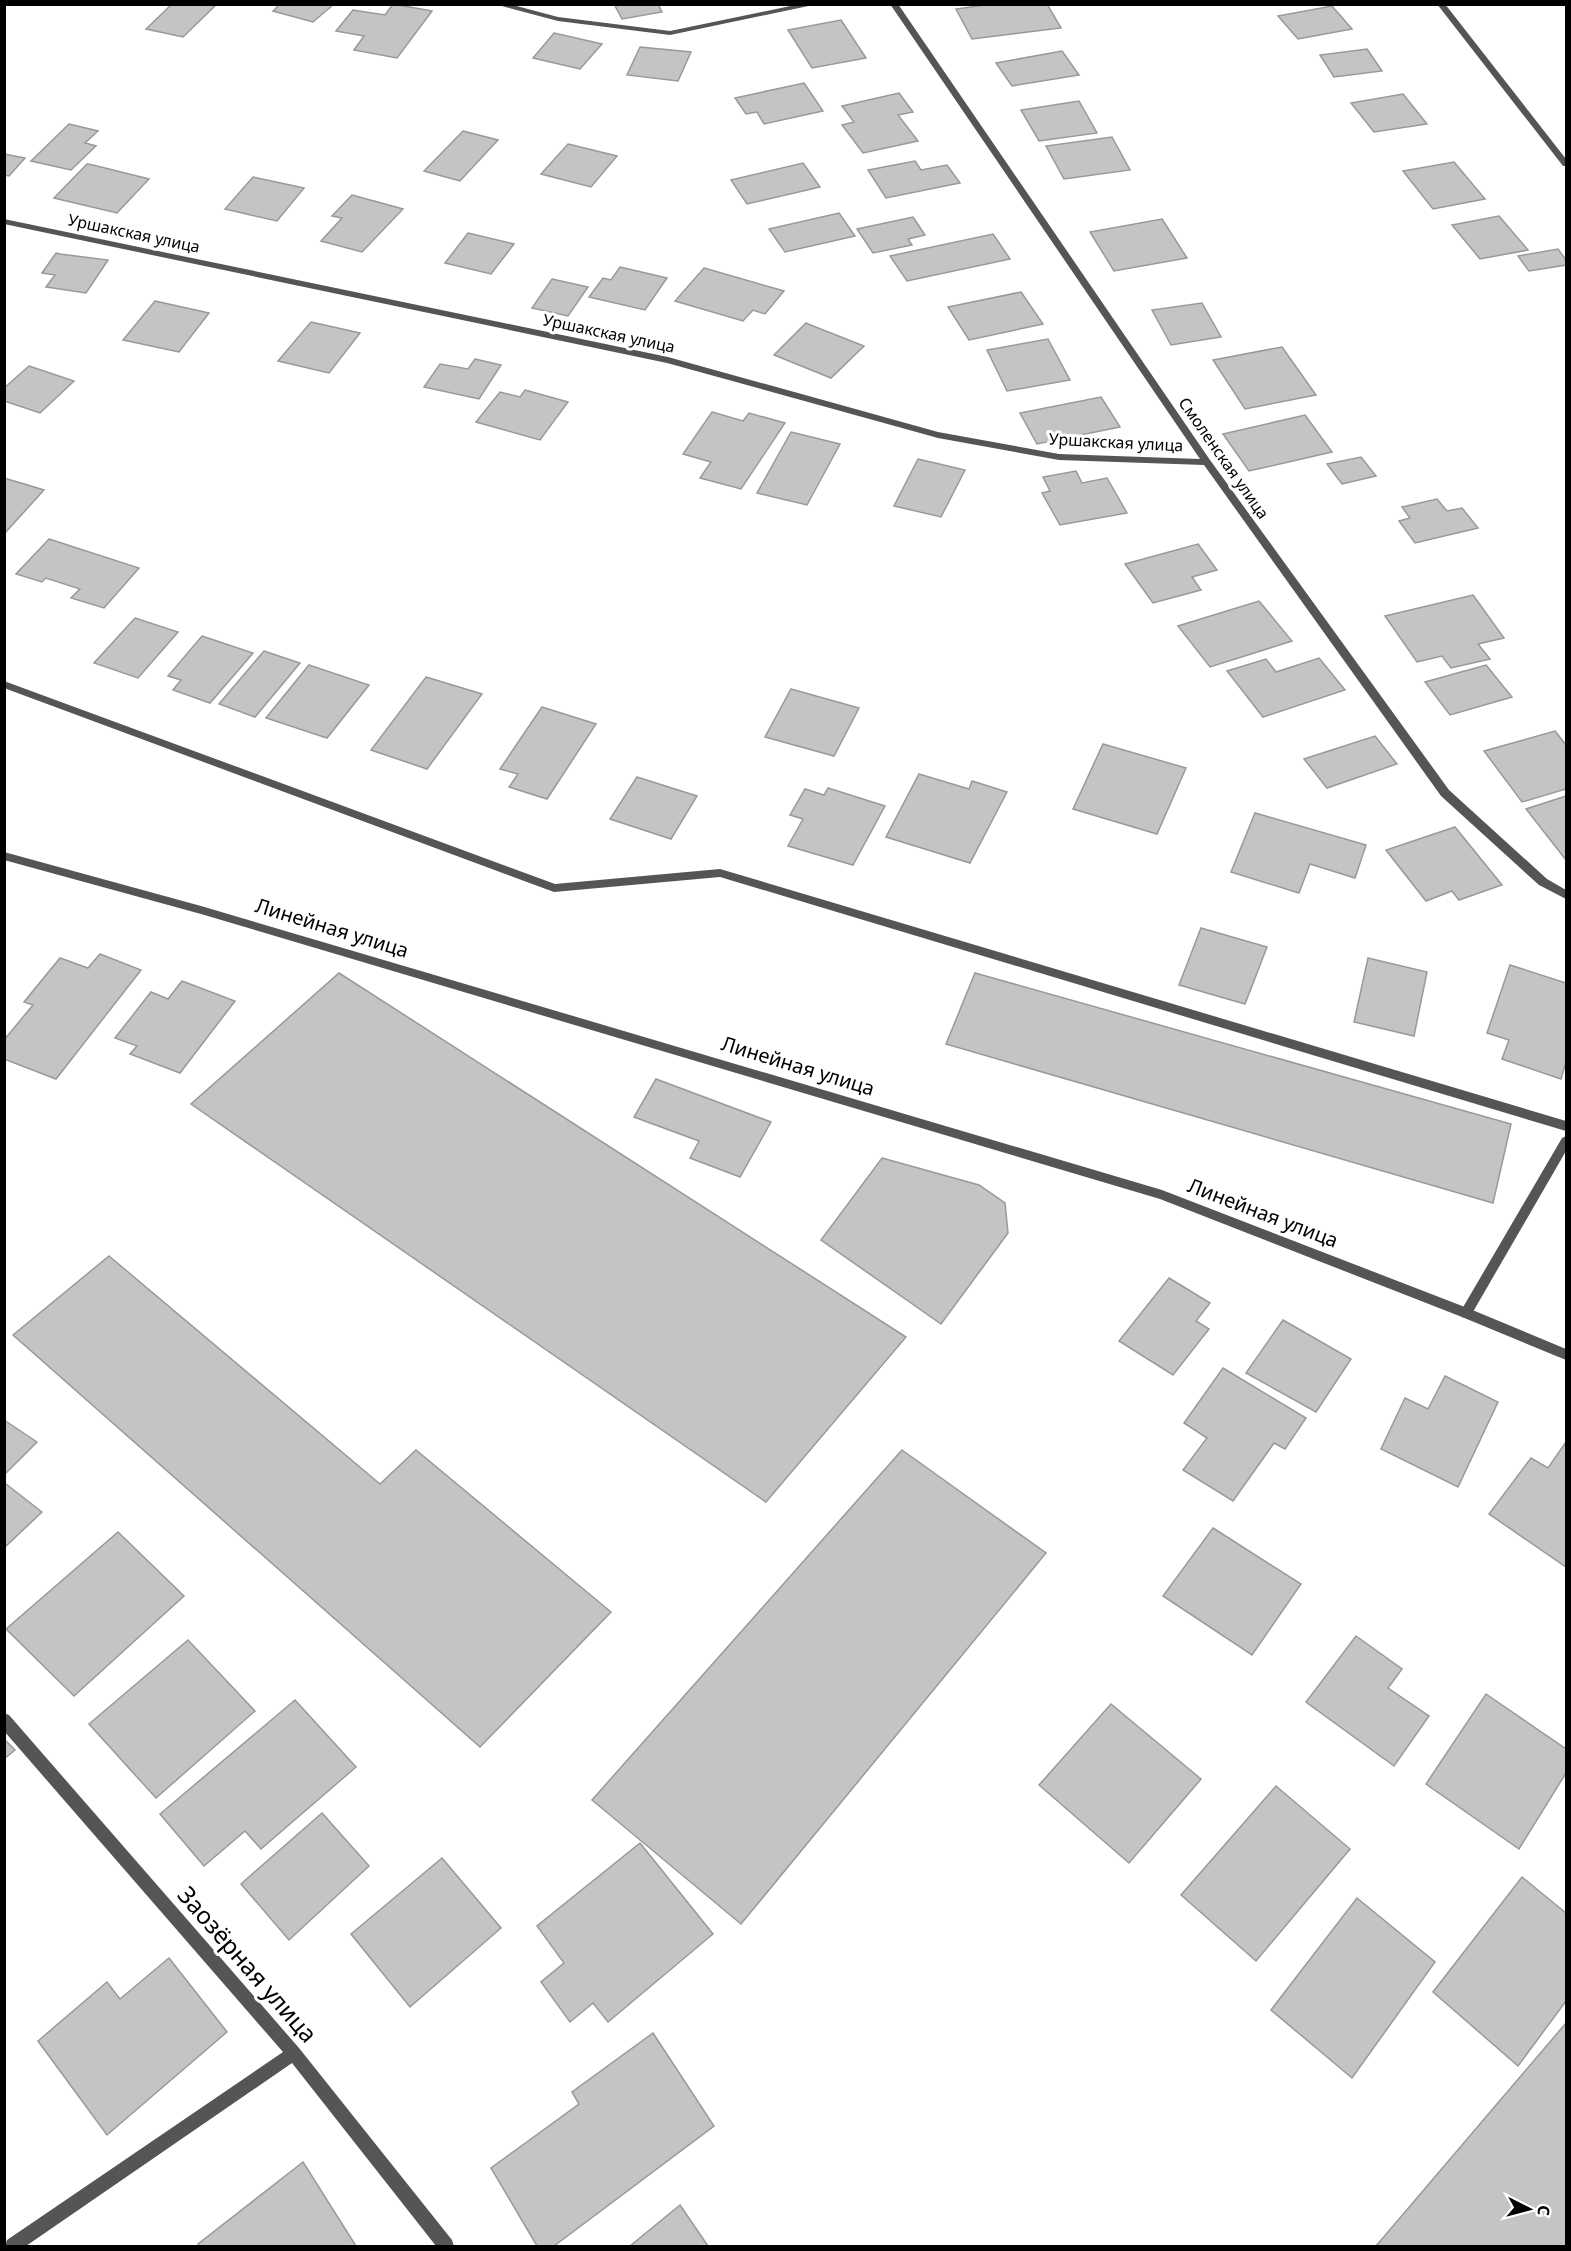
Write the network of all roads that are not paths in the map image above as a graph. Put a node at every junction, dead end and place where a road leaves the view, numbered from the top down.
1 (498, 4) edge
2 (814, 4) edge
3 (894, 4) edge
4 (1441, 4) edge
5 (1566, 164) edge
6 (4, 221) edge
7 (1207, 462) junction
8 (4, 684) edge
9 (4, 856) edge
10 (1566, 895) edge
11 (1566, 1126) edge
12 (1566, 1141) edge
13 (1466, 1313) junction
14 (1566, 1355) edge
15 (4, 1720) edge
16 (294, 2053) junction
17 (13, 2247) edge
18 (446, 2247) edge

1 - 2 street
3 - 7 street, Смоленская улица
4 - 5 street
6 - 7 street, Уршакская улица
7 - 10 street, Смоленская улица
8 - 11 street
9 - 13 street, Линейная улица
12 - 13 street
13 - 14 street, Линейная улица
15 - 16 street, Заозёрная улица
16 - 17 street
16 - 18 street, Заозёрная улица

